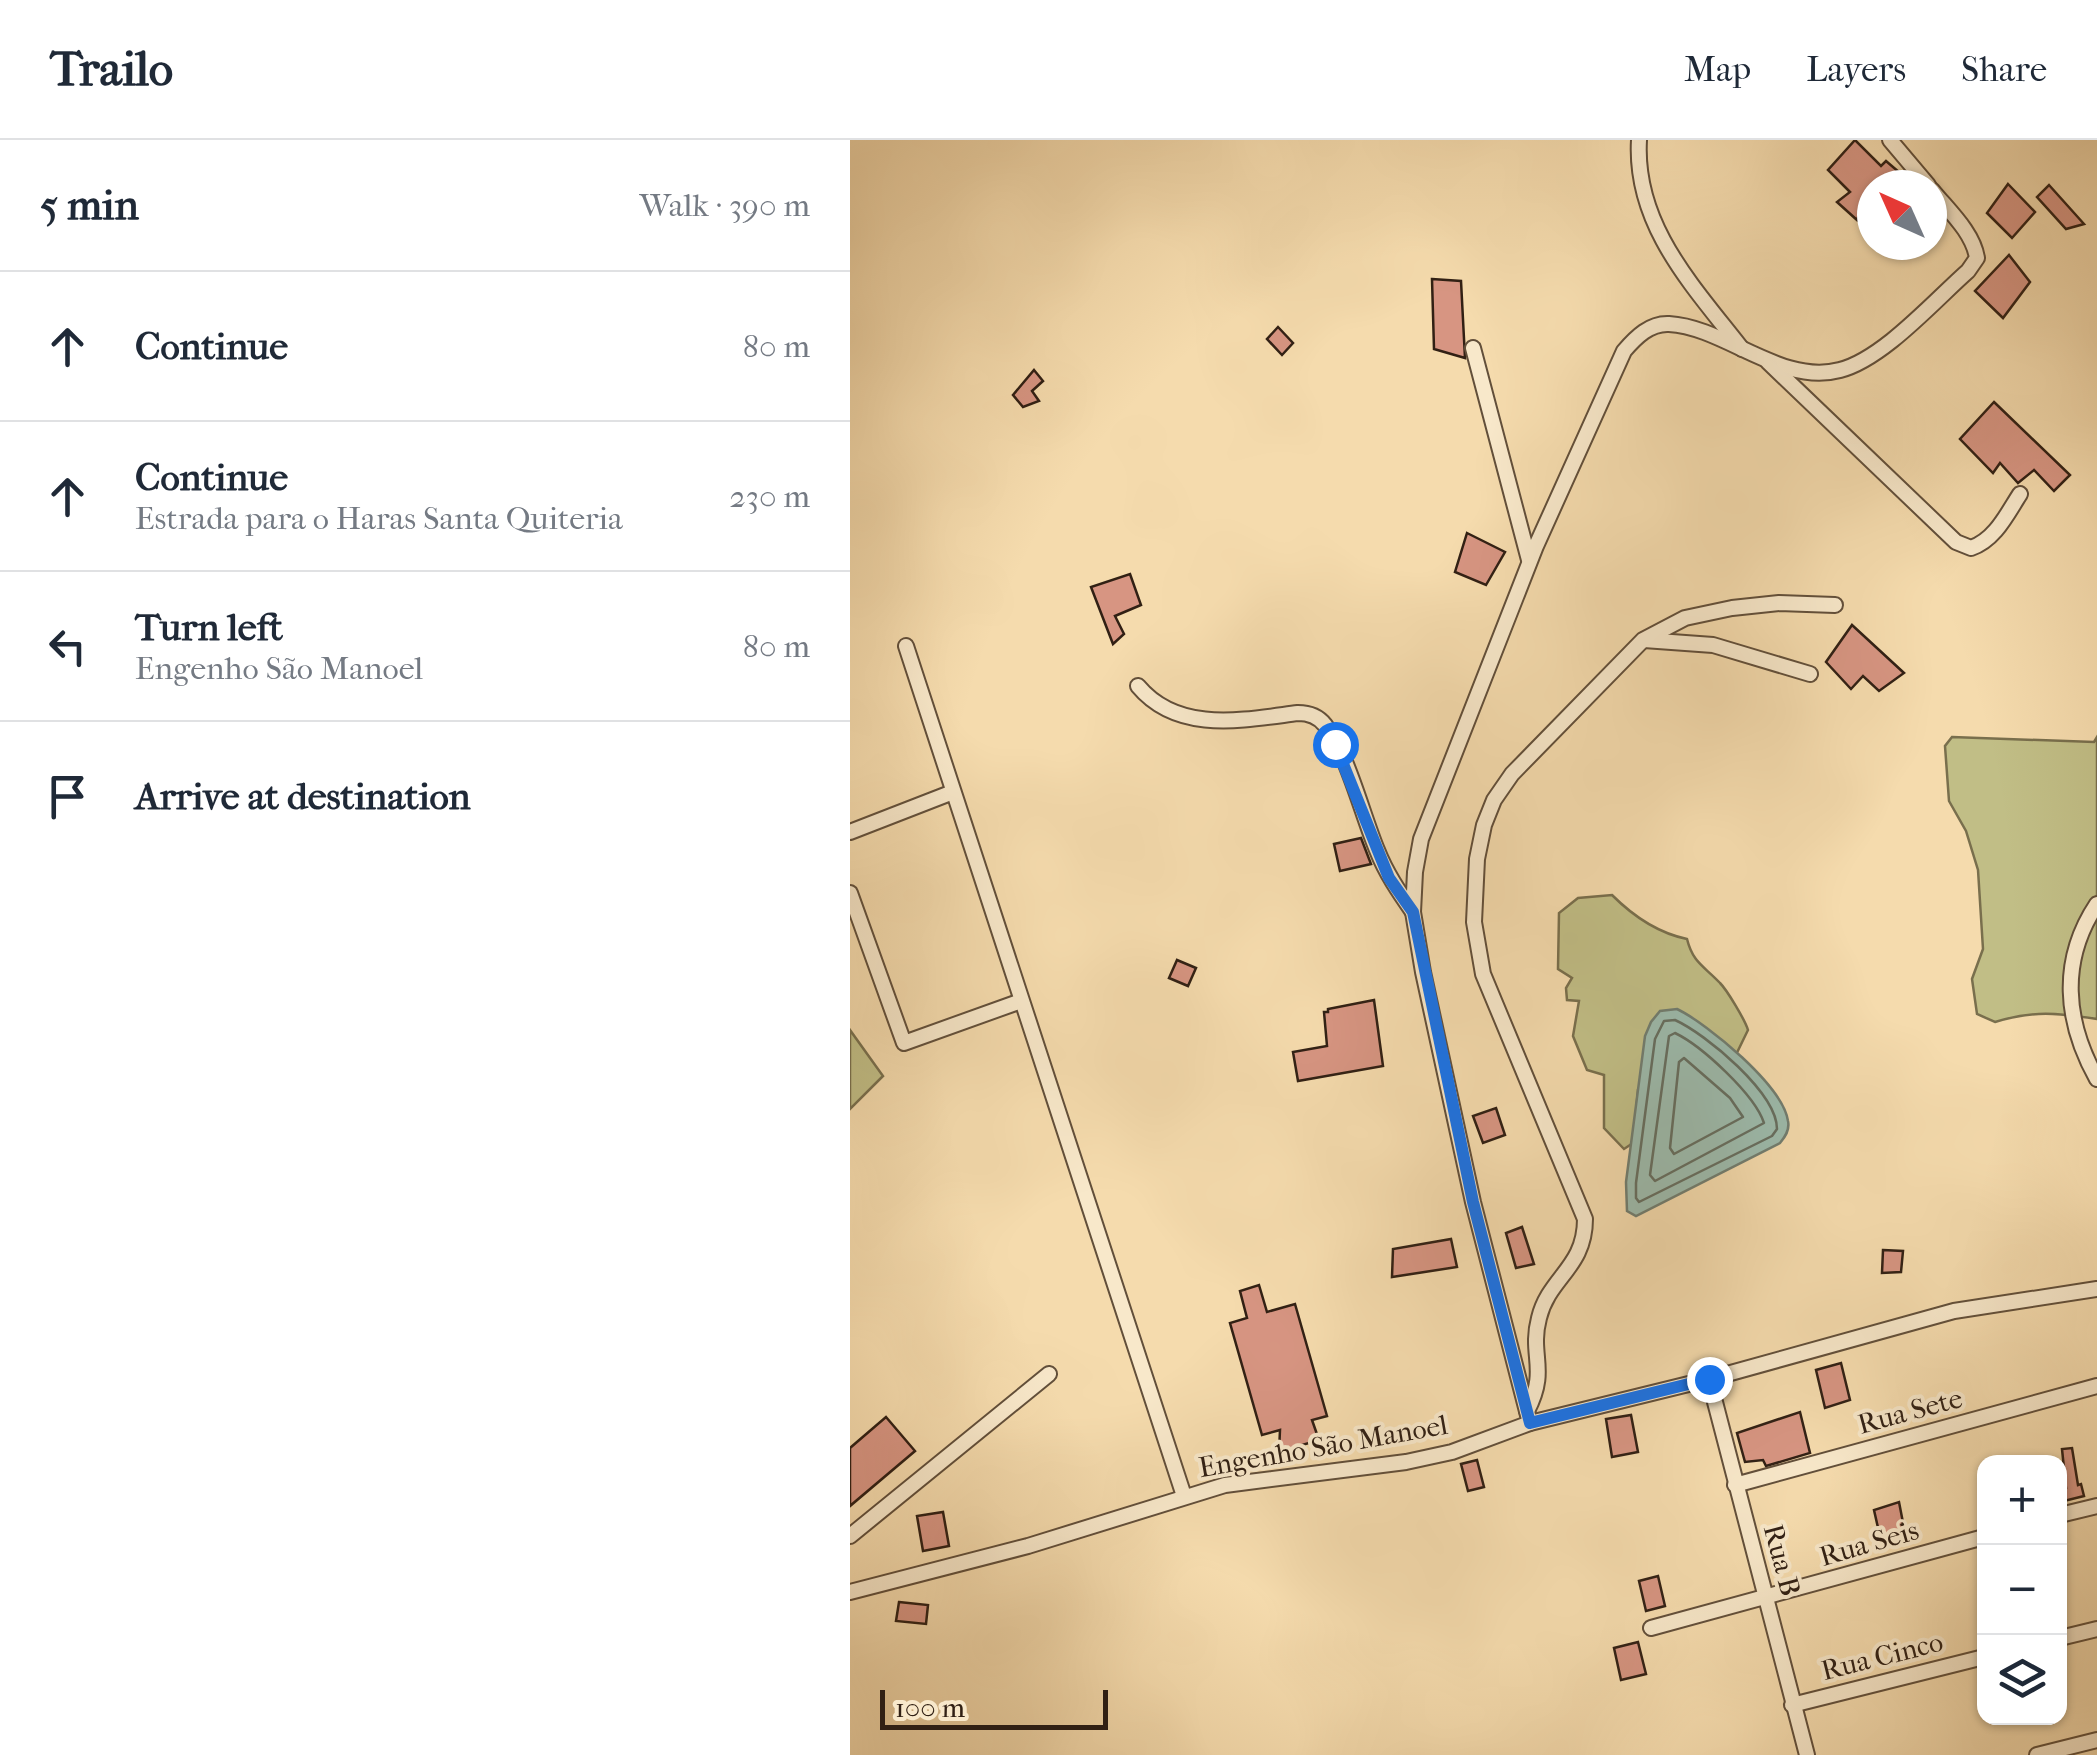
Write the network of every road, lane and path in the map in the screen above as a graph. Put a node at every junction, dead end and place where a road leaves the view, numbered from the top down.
1 (1639, 140) edge
2 (1890, 140) edge
3 (1915, 170) edge
4 (1947, 210) edge
5 (1473, 348) dead end
6 (1743, 350) junction
7 (1764, 358) junction
8 (2020, 494) dead end
9 (1530, 560) junction
10 (1835, 605) dead end
11 (1643, 640) junction
12 (906, 646) dead end
13 (1810, 674) dead end
14 (1138, 686) dead end
15 (953, 792) junction
16 (850, 832) edge
17 (850, 894) edge
18 (2097, 904) edge
19 (1413, 912) junction
20 (1022, 1001) junction
21 (2097, 1080) edge
22 (2097, 1289) edge
23 (1050, 1374) dead end
24 (1709, 1379) junction
25 (2097, 1386) edge
26 (1529, 1417) junction
27 (1735, 1485) junction
28 (1184, 1496) junction
29 (2097, 1506) edge
30 (2067, 1513) edge
31 (850, 1536) edge
32 (1977, 1538) edge
33 (850, 1592) edge
34 (1766, 1598) junction
35 (1651, 1628) dead end
36 (2097, 1629) edge
37 (2067, 1636) edge
38 (1977, 1659) edge
39 (1792, 1704) junction
40 (2097, 1740) edge
41 (1806, 1755) edge
42 (2037, 1755) edge

1 - 6 street
2 - 3 street
4 - 7 street
5 - 9 street
6 - 7 street
6 - 9 street
7 - 8 street
9 - 19 street
10 - 11 street
11 - 13 street
11 - 26 street
12 - 15 street
14 - 19 street
15 - 16 street
15 - 20 street
17 - 20 street
18 - 21 street
19 - 26 street
20 - 28 street
22 - 24 street, Engenho São Manoel
23 - 31 street
24 - 26 street, Engenho São Manoel
24 - 27 street, Rua B
25 - 27 street, Rua Sete
26 - 28 street, Engenho São Manoel
27 - 34 street, Rua B
28 - 33 street, Engenho São Manoel
29 - 30 street
32 - 34 street, Rua Seis
34 - 35 street, Rua Seis
34 - 39 street, Rua B
36 - 37 street
38 - 39 street, Rua Cinco
39 - 41 street, Rua B
40 - 42 street

